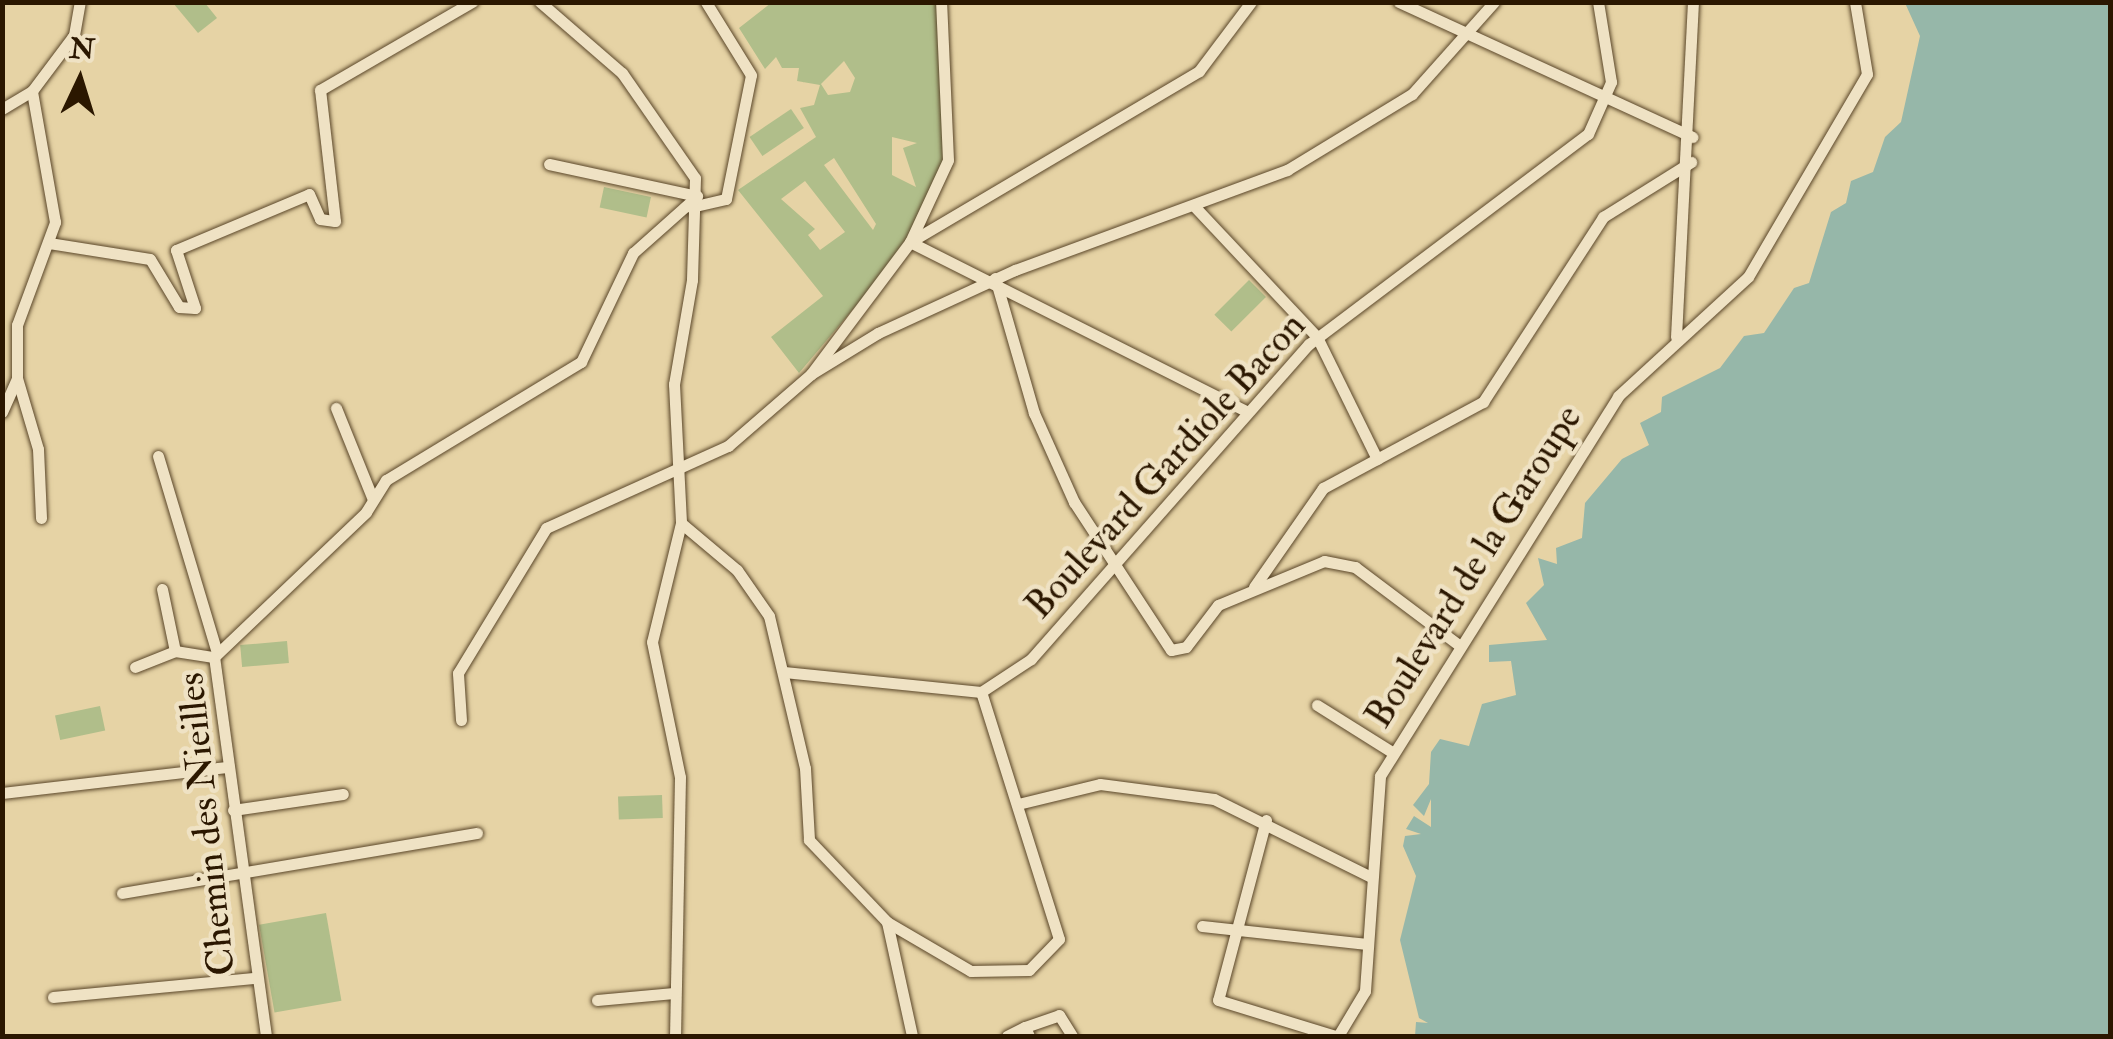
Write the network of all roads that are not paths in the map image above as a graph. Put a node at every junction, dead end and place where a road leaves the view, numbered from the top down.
1 (80, 2) edge
2 (472, 2) edge
3 (540, 2) edge
4 (706, 2) edge
5 (941, 2) edge
6 (1251, 2) edge
7 (1399, 2) edge
8 (1494, 2) edge
9 (1598, 2) edge
10 (1693, 2) edge
11 (1854, 2) edge
12 (1466, 35) junction
13 (32, 92) junction
14 (1606, 100) junction
15 (2, 109) edge
16 (1692, 137) junction
17 (1691, 162) junction
18 (550, 164) dead end
19 (696, 201) junction
20 (1195, 206) junction
21 (910, 242) junction
22 (48, 243) junction
23 (996, 278) junction
24 (1317, 337) junction
25 (1676, 337) junction
26 (811, 374) junction
27 (18, 378) junction
28 (336, 408) dead end
29 (2, 412) edge
30 (1248, 412) junction
31 (158, 456) dead end
32 (1377, 459) junction
33 (678, 466) junction
34 (372, 497) junction
35 (41, 518) dead end
36 (681, 523) junction
37 (1116, 561) junction
38 (1254, 587) junction
39 (162, 589) dead end
40 (1460, 644) junction
41 (174, 651) junction
42 (216, 655) junction
43 (135, 668) dead end
44 (784, 672) junction
45 (981, 692) junction
46 (1317, 705) dead end
47 (461, 720) dead end
48 (1392, 752) junction
49 (227, 768) junction
50 (2, 794) edge
51 (343, 794) dead end
52 (1018, 804) junction
53 (233, 810) junction
54 (1266, 820) junction
55 (477, 833) dead end
56 (244, 874) junction
57 (1371, 877) junction
58 (122, 893) dead end
59 (887, 922) junction
60 (1202, 926) dead end
61 (1236, 931) junction
62 (1366, 944) junction
63 (253, 978) junction
64 (674, 993) junction
65 (53, 997) dead end
66 (597, 1000) dead end
67 (1026, 1032) edge
68 (266, 1036) edge
69 (675, 1036) edge
70 (912, 1036) edge
71 (1007, 1036) edge
72 (1072, 1036) edge
73 (1336, 1036) edge

1 - 13 street
2 - 22 street
3 - 19 street
4 - 19 street, Chemin des Nieilles
5 - 21 street
6 - 21 street
7 - 12 street
8 - 12 street
9 - 14 street
10 - 16 street
11 - 25 street, Boulevard de la Garoupe
12 - 14 street
12 - 20 street
13 - 15 street
13 - 22 street
14 - 16 street
14 - 24 street, Boulevard Gardiole Bacon
16 - 17 street
17 - 25 street
17 - 32 street
18 - 19 street
19 - 33 street
19 - 34 street, Chemin des Nieilles
20 - 23 street
20 - 24 street
21 - 23 street
21 - 26 street
22 - 27 street
23 - 26 street
23 - 30 street
23 - 37 street
24 - 30 street, Boulevard Gardiole Bacon
24 - 32 street
25 - 40 street, Boulevard de la Garoupe
26 - 33 street
27 - 29 street
27 - 35 street
28 - 34 street
30 - 37 street, Boulevard Gardiole Bacon
31 - 42 street
32 - 38 street
33 - 36 street
33 - 47 street
34 - 42 street, Chemin des Nieilles
36 - 44 street
36 - 64 street
37 - 38 street
37 - 45 street, Boulevard Gardiole Bacon
38 - 40 street
39 - 41 street
40 - 48 street, Boulevard de la Garoupe
41 - 42 street
41 - 43 street
42 - 49 street, Chemin des Nieilles
44 - 45 street
44 - 59 street
45 - 52 street
46 - 48 street
48 - 57 street, Boulevard de la Garoupe
49 - 50 street
49 - 53 street, Chemin des Nieilles
51 - 53 street
52 - 54 street
52 - 59 street
53 - 56 street, Chemin des Nieilles
54 - 57 street
54 - 61 street
55 - 56 street
56 - 58 street
56 - 63 street, Chemin des Nieilles
57 - 62 street, Boulevard de la Garoupe
59 - 70 street
60 - 61 street
61 - 62 street
61 - 73 street
62 - 73 street, Boulevard de la Garoupe
63 - 65 street
63 - 68 street, Chemin des Nieilles
64 - 66 street
64 - 69 street
67 - 71 street
67 - 72 street

